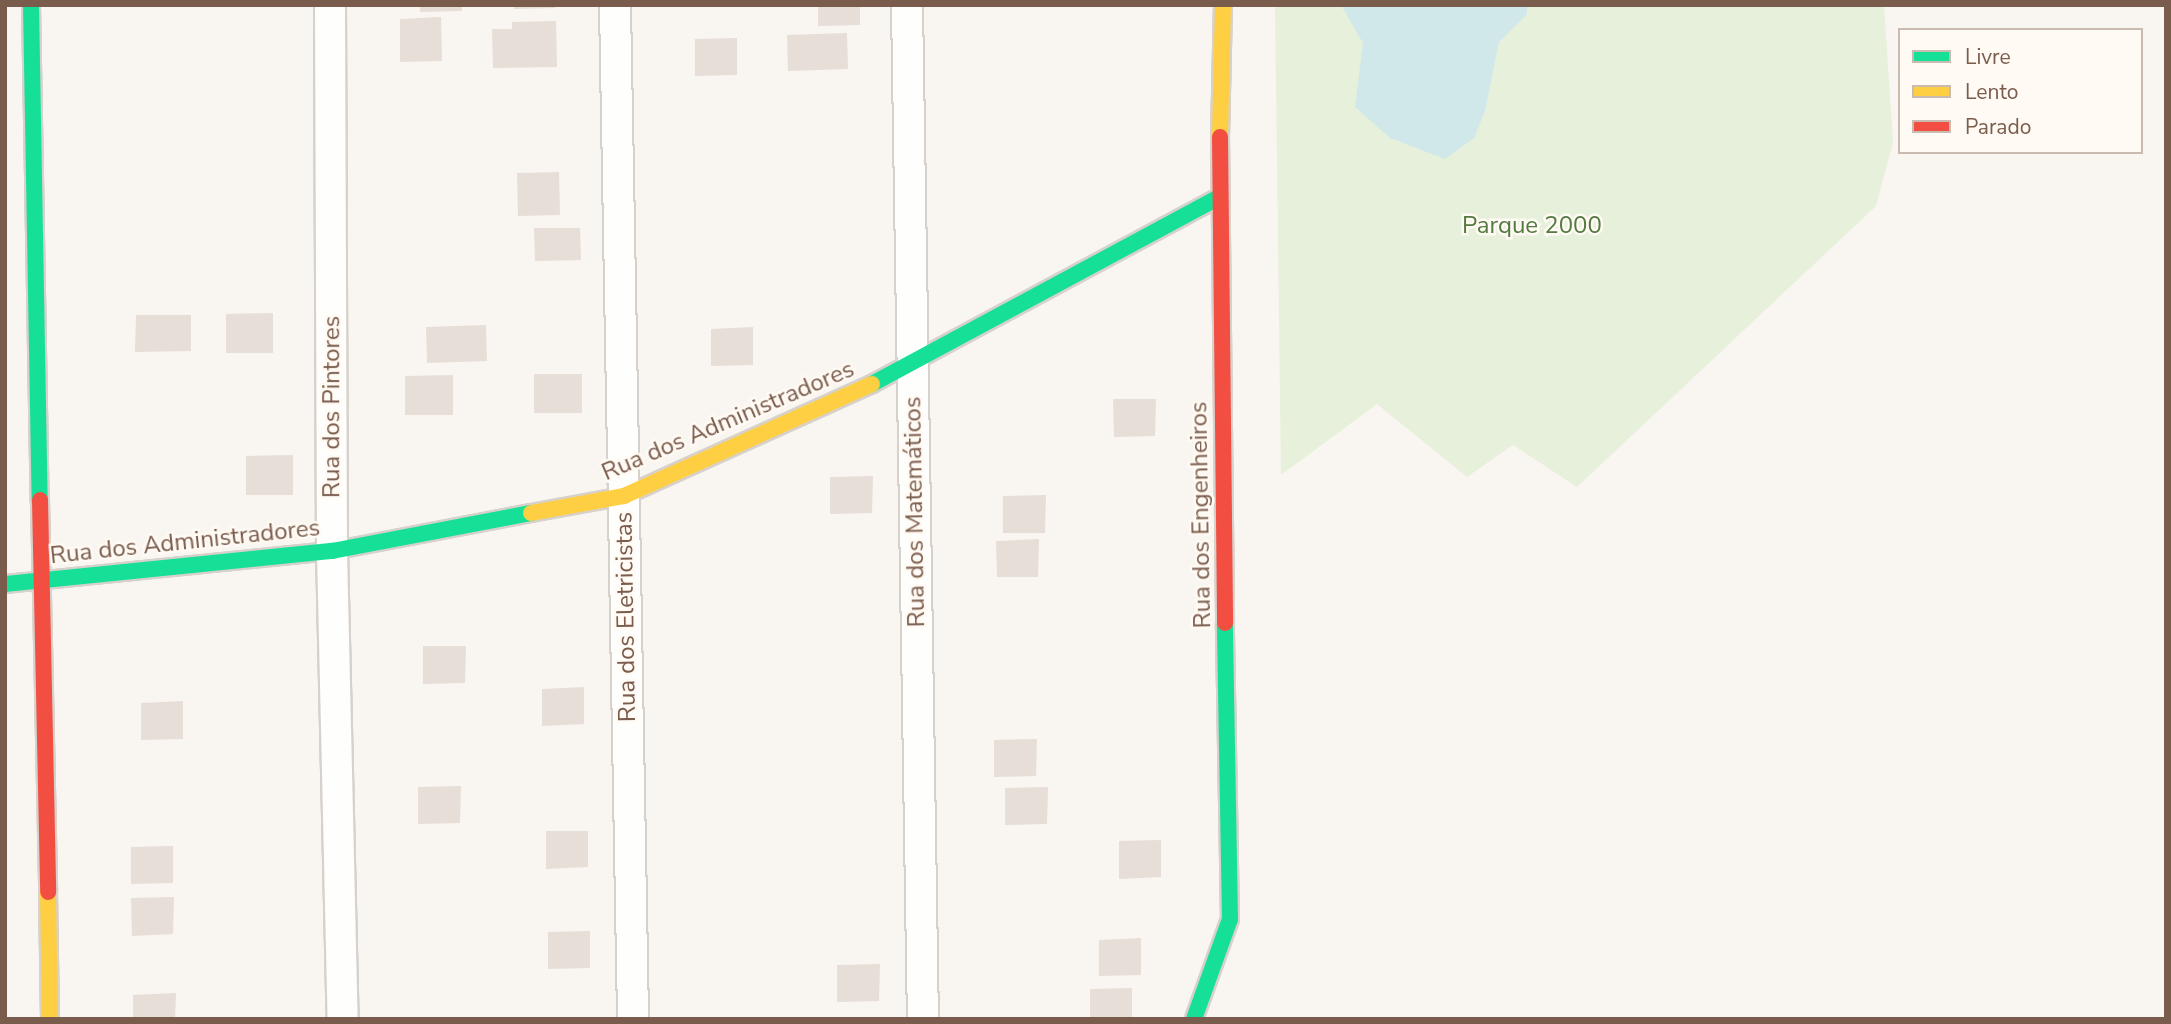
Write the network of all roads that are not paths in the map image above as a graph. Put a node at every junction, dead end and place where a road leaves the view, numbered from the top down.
1 (31, 5) edge
2 (330, 5) edge
3 (615, 5) edge
4 (907, 5) edge
5 (1223, 5) edge
6 (1218, 198) junction
7 (913, 366) junction
8 (624, 496) junction
9 (332, 551) junction
10 (42, 579) junction
11 (5, 584) edge
12 (50, 1019) edge
13 (343, 1019) edge
14 (633, 1019) edge
15 (923, 1019) edge
16 (1195, 1019) edge

1 - 10 street
2 - 9 street, Rua dos Pintores
3 - 8 street, Rua dos Eletricistas
4 - 7 street, Rua dos Matemáticos
5 - 6 street, Rua dos Engenheiros
6 - 7 street, Rua dos Administradores
6 - 16 street, Rua dos Engenheiros
7 - 8 street, Rua dos Administradores
7 - 15 street, Rua dos Matemáticos
8 - 9 street, Rua dos Administradores
8 - 14 street, Rua dos Eletricistas
9 - 10 street, Rua dos Administradores
9 - 13 street, Rua dos Pintores
10 - 11 street, Rua dos Administradores
10 - 12 street

